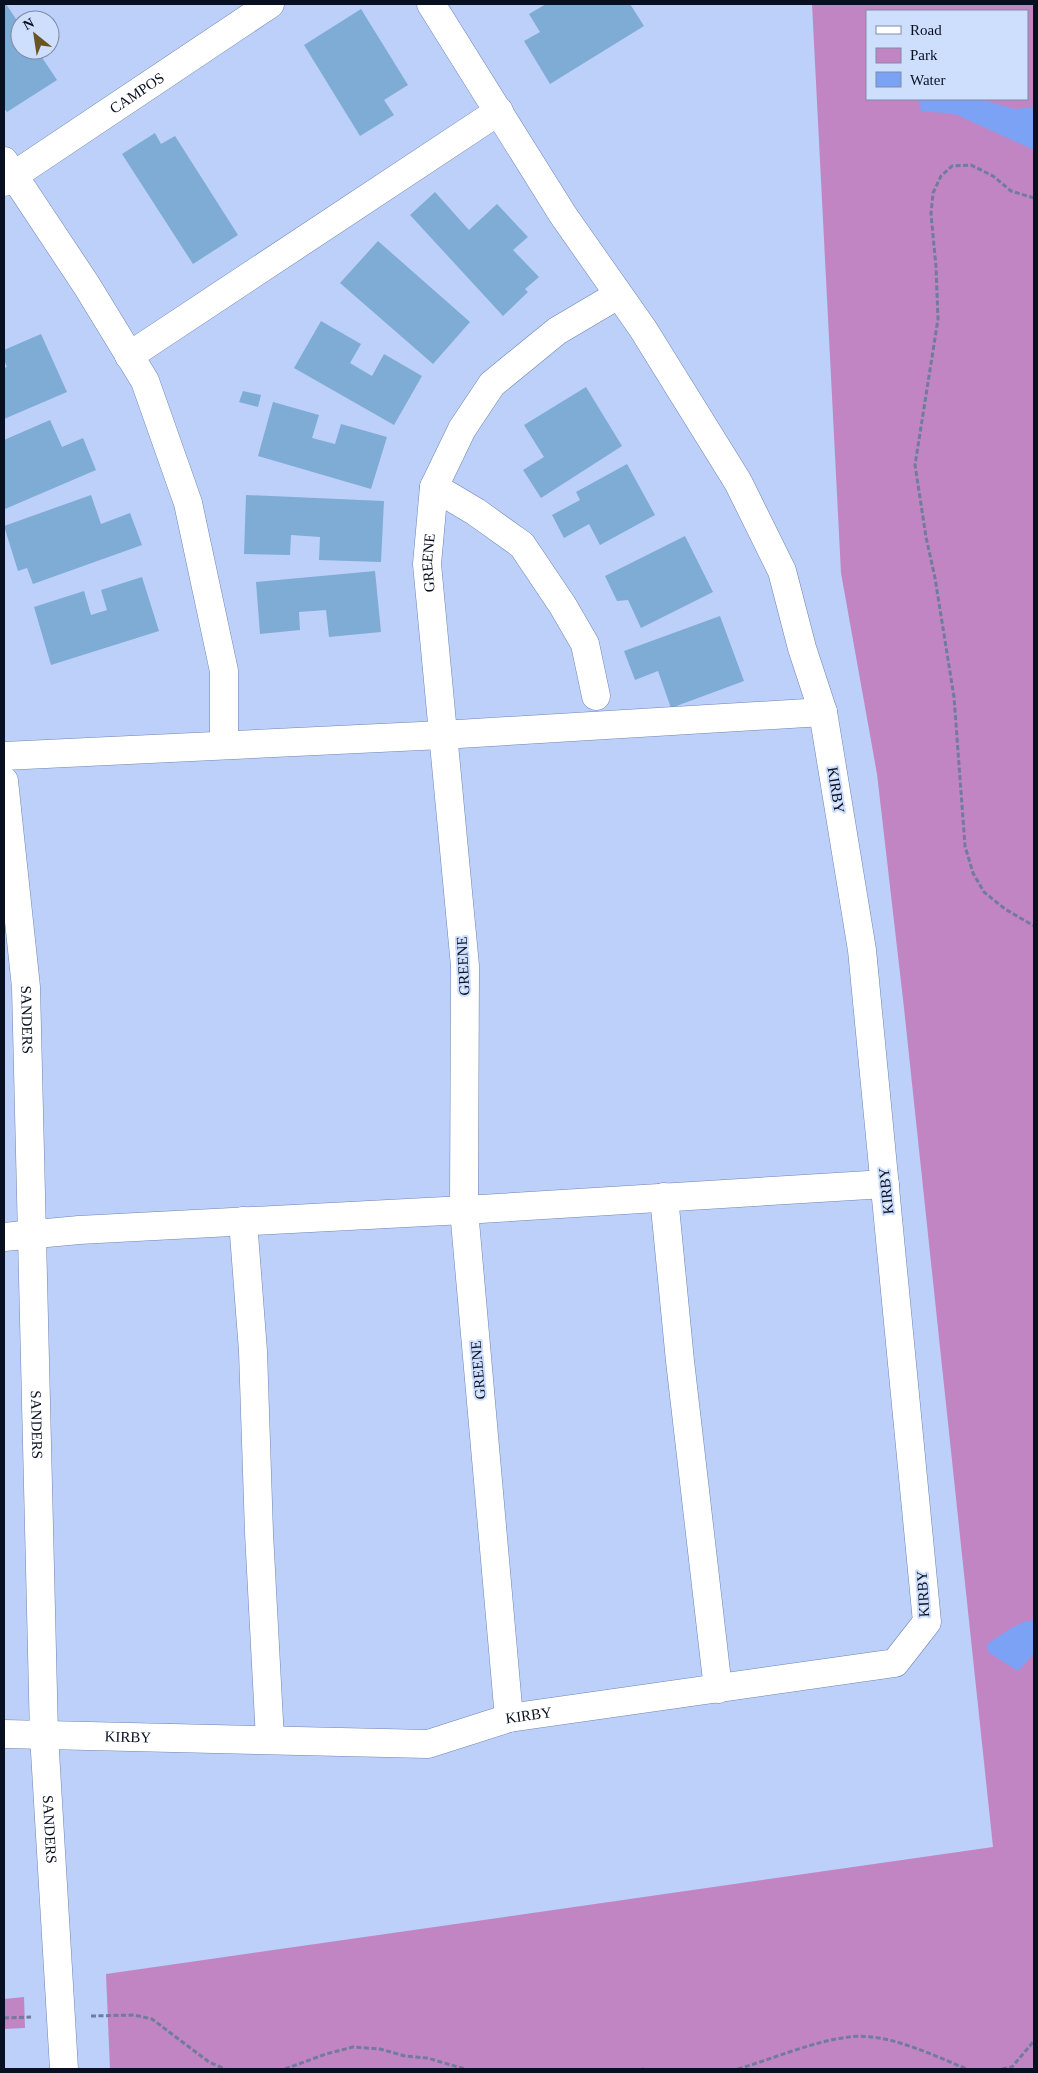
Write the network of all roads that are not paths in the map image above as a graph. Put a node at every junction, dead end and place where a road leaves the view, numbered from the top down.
1 (270, 4) edge
2 (431, 4) edge
3 (499, 111) junction
4 (7, 173) edge
5 (618, 295) junction
6 (129, 356) junction
7 (434, 487) junction
8 (596, 696) dead end
9 (823, 712) junction
10 (442, 735) junction
11 (224, 745) junction
12 (4, 756) edge
13 (4, 781) edge
14 (885, 1184) junction
15 (664, 1197) junction
16 (464, 1210) junction
17 (243, 1221) junction
18 (32, 1236) junction
19 (4, 1237) edge
20 (718, 1689) junction
21 (509, 1718) junction
22 (4, 1734) edge
23 (44, 1735) junction
24 (270, 1740) junction
25 (64, 2069) edge

1 - 4 street, CAMPOS
2 - 3 street, KIRBY
3 - 5 street, KIRBY
3 - 6 street
4 - 6 street
5 - 7 street, GREENE
5 - 9 street, KIRBY
6 - 11 street
7 - 8 street
7 - 10 street, GREENE
9 - 10 street
9 - 14 street, KIRBY
10 - 11 street
10 - 16 street, GREENE
11 - 12 street
13 - 18 street, SANDERS
14 - 15 street
14 - 20 street, KIRBY
15 - 16 street
15 - 20 street
16 - 17 street
16 - 21 street, GREENE
17 - 18 street
17 - 24 street
18 - 19 street
18 - 23 street, SANDERS
20 - 21 street, KIRBY
21 - 24 street, KIRBY
22 - 23 street, KIRBY
23 - 24 street, KIRBY
23 - 25 street, SANDERS

